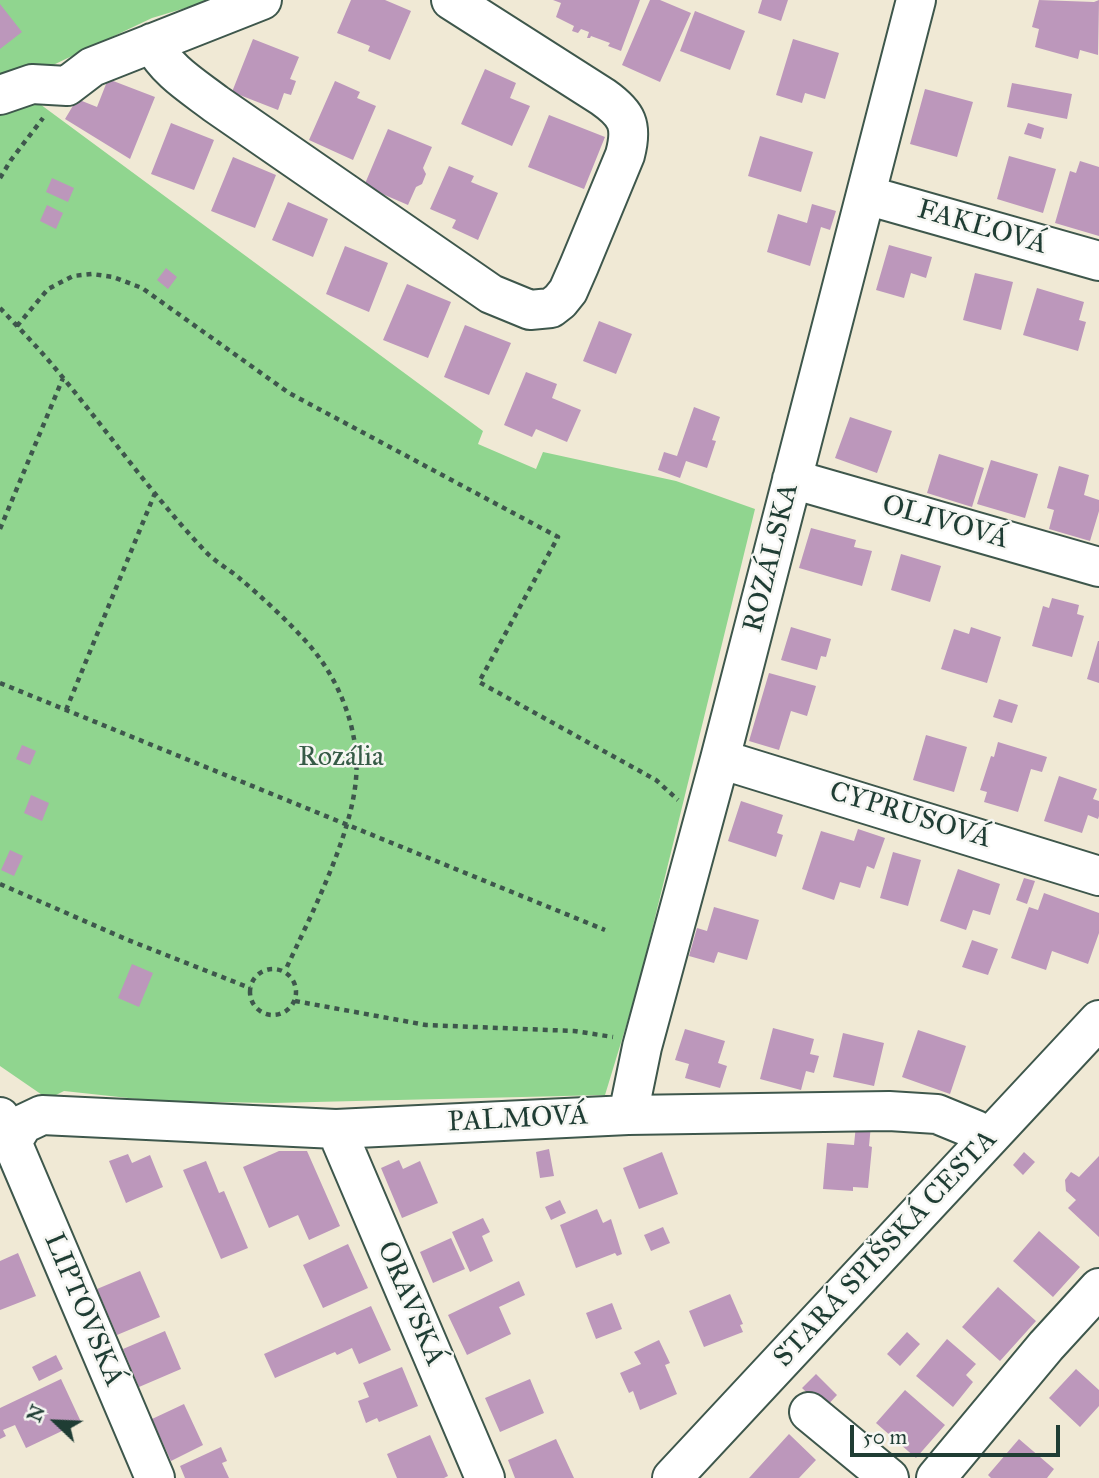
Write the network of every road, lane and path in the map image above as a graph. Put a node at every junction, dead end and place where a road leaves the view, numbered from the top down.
1 (262, 0) edge
2 (451, 0) edge
3 (916, 0) edge
4 (152, 43) junction
5 (67, 86) junction
6 (0, 95) edge
7 (0, 178) edge
8 (866, 195) junction
9 (1099, 261) edge
10 (0, 308) edge
11 (17, 326) junction
12 (63, 377) junction
13 (792, 479) junction
14 (155, 493) junction
15 (0, 529) edge
16 (1099, 567) edge
17 (0, 682) edge
18 (66, 710) junction
19 (720, 759) junction
20 (681, 802) dead end
21 (346, 826) junction
22 (1099, 876) edge
23 (0, 884) edge
24 (605, 930) dead end
25 (285, 971) junction
26 (250, 988) junction
27 (295, 1001) junction
28 (1099, 1020) edge
29 (642, 1046) junction
30 (0, 1091) edge
31 (42, 1115) junction
32 (628, 1115) junction
33 (6, 1129) edge
34 (336, 1129) junction
35 (987, 1140) junction
36 (1099, 1288) edge
37 (809, 1412) dead end
38 (155, 1478) edge
39 (485, 1478) edge
40 (672, 1478) edge
41 (889, 1478) edge
42 (936, 1478) edge

1 - 4 street
2 - 4 street
3 - 8 street, ROZÁLSKA
4 - 5 street
5 - 6 street
5 - 7 path
8 - 9 street, FAKĽOVÁ
8 - 13 street, ROZÁLSKA
10 - 11 path
11 - 12 path
11 - 20 path
12 - 14 path
12 - 15 path
13 - 16 street, OLIVOVÁ
13 - 19 street, ROZÁLSKA
14 - 18 path
14 - 21 path
17 - 18 path
18 - 21 path
19 - 22 street, CYPRUSOVÁ
19 - 29 street, ROZÁLSKA
21 - 24 path
21 - 25 path
23 - 26 path
25 - 26 path
25 - 27 path
26 - 27 path
27 - 29 path
28 - 35 street, STARÁ SPIŠSKÁ CESTA
29 - 32 street, ROZÁLSKA
30 - 31 street, PALMOVÁ
31 - 33 street
31 - 34 street, PALMOVÁ
32 - 34 street, PALMOVÁ
32 - 35 street, PALMOVÁ
33 - 38 street, LIPTOVSKÁ
34 - 39 street, ORAVSKÁ
35 - 40 street, STARÁ SPIŠSKÁ CESTA
36 - 42 street
37 - 41 street

